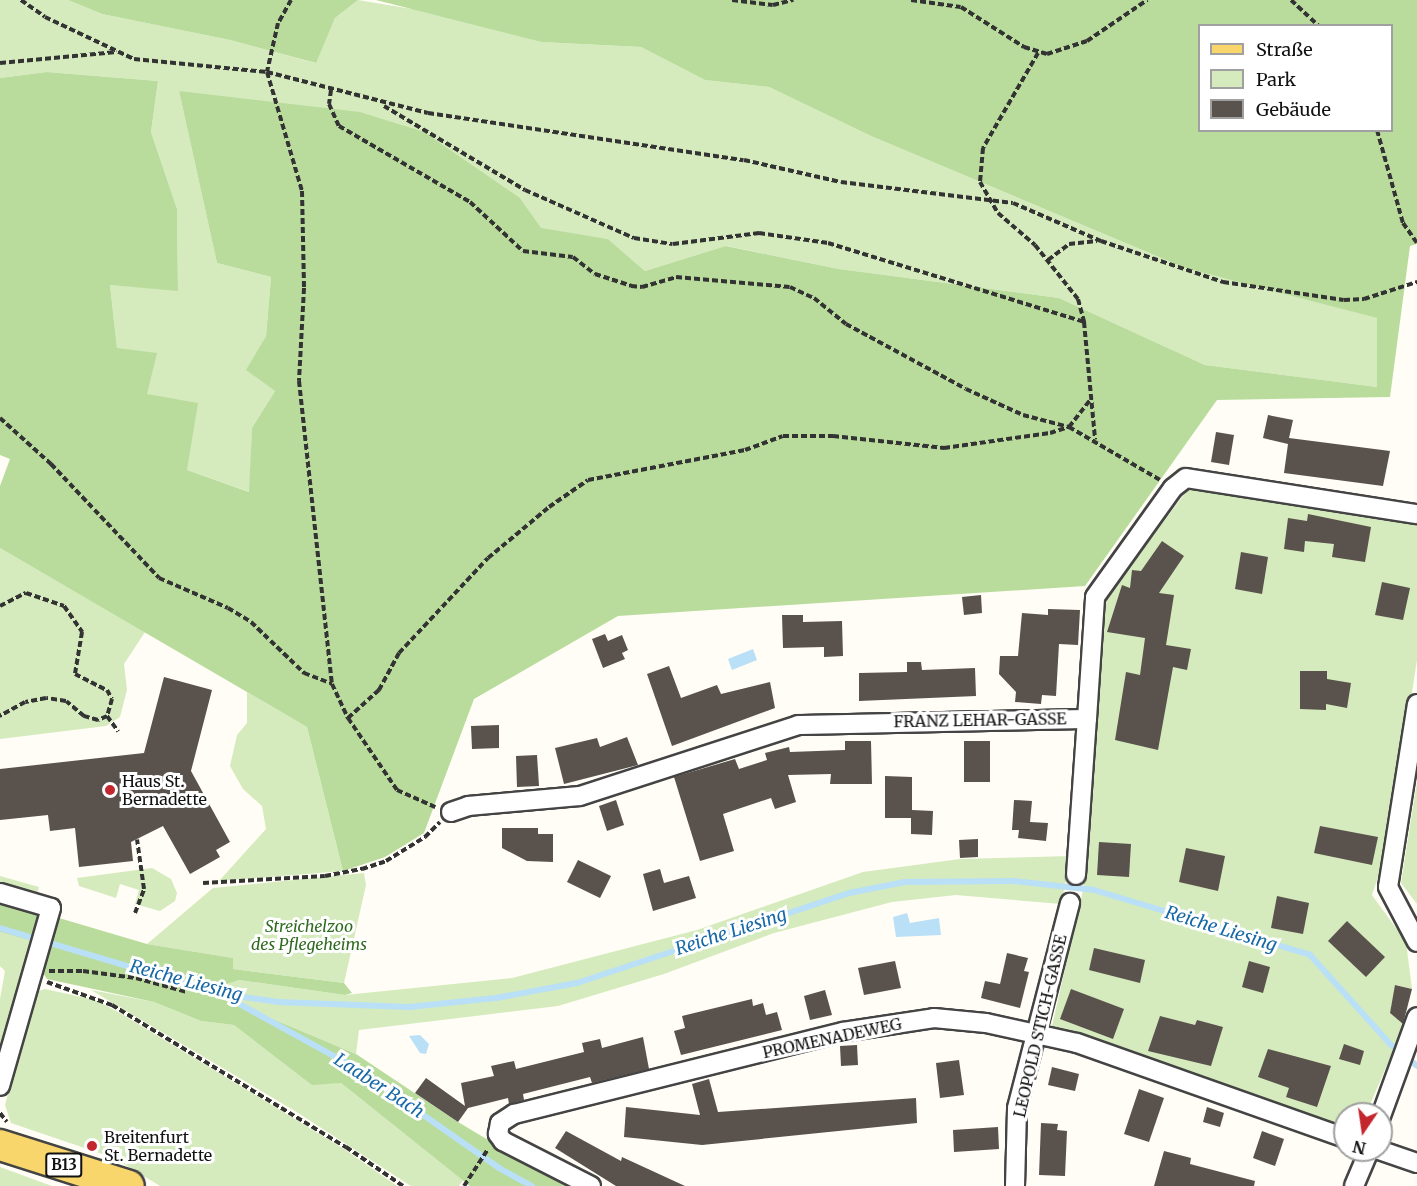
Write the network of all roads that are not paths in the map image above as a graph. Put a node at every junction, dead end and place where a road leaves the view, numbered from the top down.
1 (1417, 514) edge
2 (1417, 704) edge
3 (1087, 719) junction
4 (452, 812) road end
5 (1076, 875) dead end
6 (0, 893) edge
7 (1070, 903) dead end
8 (1417, 942) edge
9 (1417, 1017) edge
10 (1037, 1034) junction
11 (0, 1086) edge
12 (1386, 1102) edge
13 (1333, 1134) edge
14 (0, 1145) edge
15 (1393, 1155) edge
16 (1364, 1162) edge
17 (1417, 1163) edge
18 (129, 1186) edge
19 (591, 1186) edge
20 (1015, 1186) edge
21 (1354, 1186) edge

1 - 3 street, FRANZ LEHAR-GASSE
2 - 8 street
3 - 4 street, FRANZ LEHAR-GASSE
3 - 5 street
6 - 11 street
7 - 10 street, LEOPOLD STICH-GASSE
9 - 12 street
10 - 13 street, PROMENADEWEG
10 - 19 street, PROMENADEWEG
10 - 20 street, LEOPOLD STICH-GASSE
14 - 18 main road, B13
15 - 17 street
16 - 21 street

